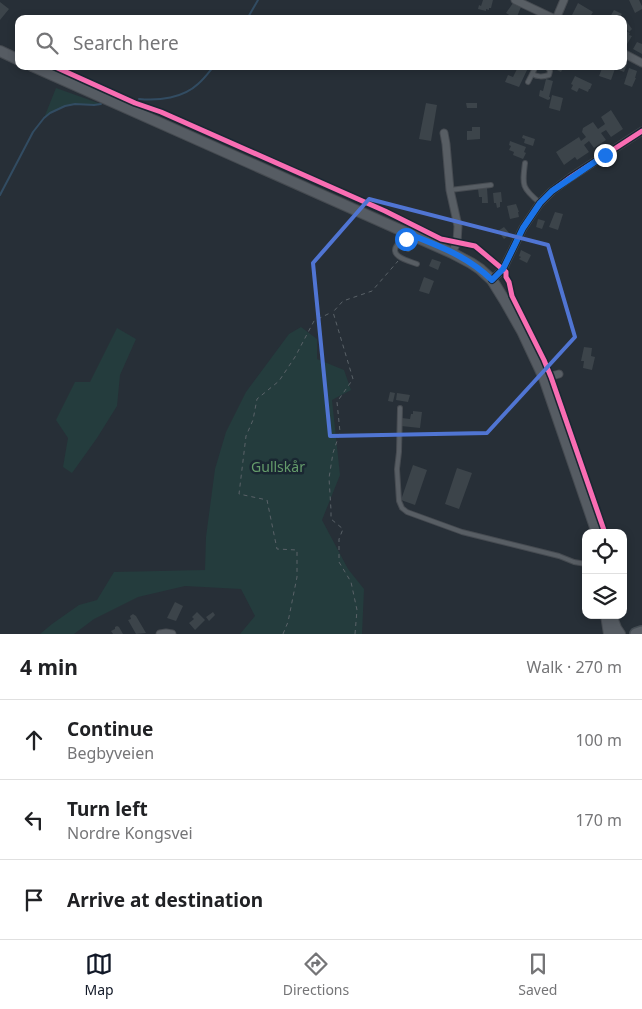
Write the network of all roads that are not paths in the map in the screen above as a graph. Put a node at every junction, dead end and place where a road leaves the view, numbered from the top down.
1 (515, 0) edge
2 (564, 0) edge
3 (547, 15) edge
4 (558, 15) edge
5 (0, 51) edge
6 (627, 55) edge
7 (15, 58) edge
8 (642, 63) edge
9 (41, 70) edge
10 (534, 70) edge
11 (549, 70) edge
12 (532, 74) junction
13 (528, 82) dead end
14 (642, 131) edge
15 (444, 133) dead end
16 (525, 163) dead end
17 (491, 185) dead end
18 (450, 190) junction
19 (540, 203) junction
20 (407, 236) junction
21 (408, 249) dead end
22 (452, 252) junction
23 (417, 264) dead end
24 (492, 280) junction
25 (559, 374) dead end
26 (544, 378) junction
27 (400, 408) dead end
28 (596, 529) edge
29 (582, 563) edge
30 (606, 619) edge
31 (613, 619) edge
32 (642, 632) edge
33 (160, 634) edge
34 (172, 634) edge
35 (608, 634) edge
36 (620, 634) edge
37 (636, 634) edge

1 - 3 street
2 - 4 street
5 - 7 main road
6 - 8 street
9 - 20 main road
10 - 12 lane
11 - 12 lane
12 - 13 lane
14 - 19 street
15 - 18 street
16 - 19 lane
17 - 18 lane
18 - 22 street
19 - 24 street
20 - 21 lane
20 - 22 main road
20 - 23 lane
22 - 24 main road
24 - 26 main road
25 - 26 street
26 - 28 main road
27 - 29 lane
30 - 35 main road
31 - 36 main road
32 - 37 main road
33 - 34 street

